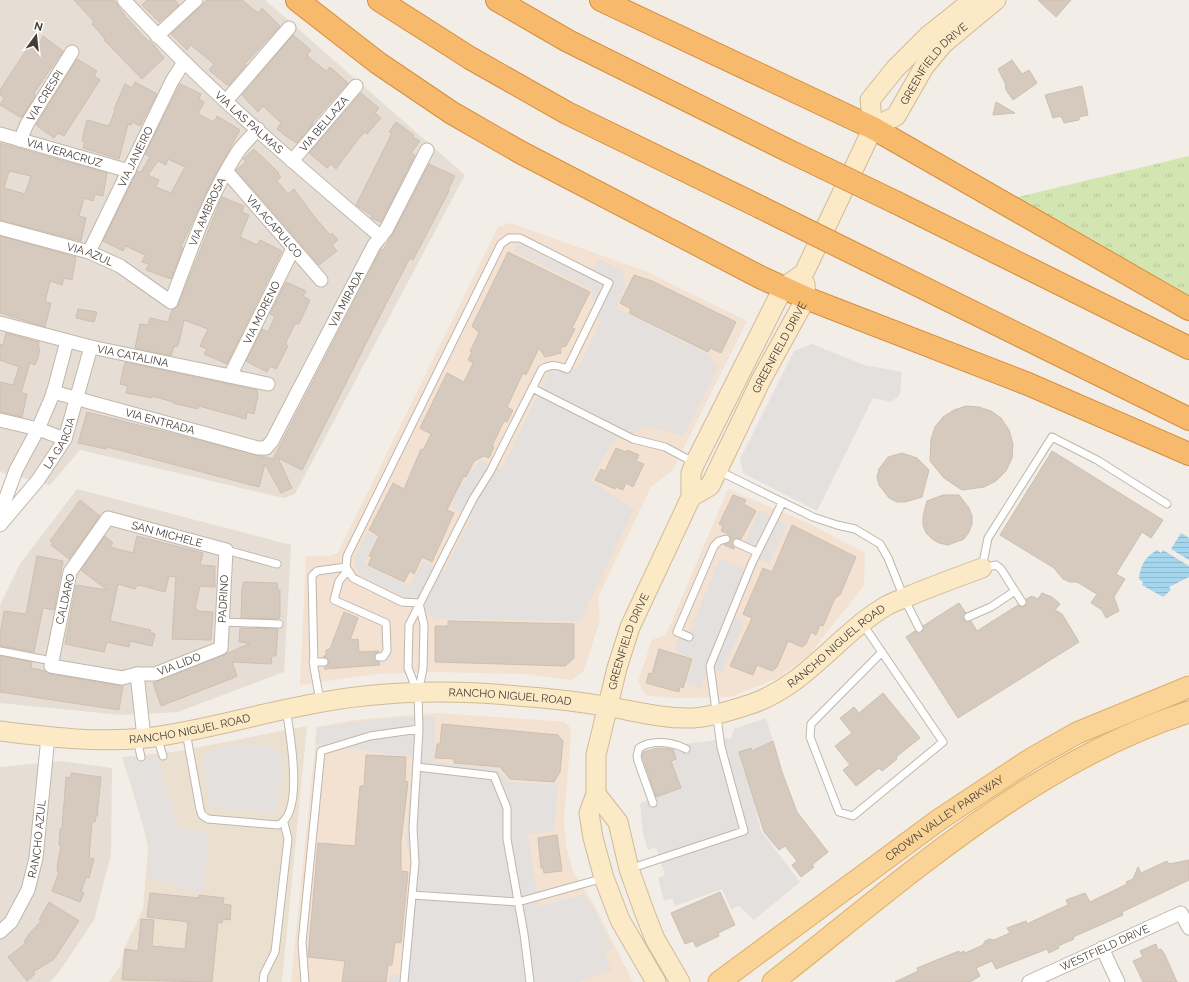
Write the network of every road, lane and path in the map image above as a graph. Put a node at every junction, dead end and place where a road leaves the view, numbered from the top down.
1 (124, 0) edge
2 (196, 0) edge
3 (297, 0) edge
4 (379, 0) edge
5 (497, 0) edge
6 (601, 0) edge
7 (973, 0) edge
8 (996, 0) edge
9 (289, 28) dead end
10 (157, 36) junction
11 (913, 51) junction
12 (72, 52) dead end
13 (929, 61) junction
14 (184, 62) junction
15 (356, 86) dead end
16 (226, 101) junction
17 (873, 128) junction
18 (258, 130) junction
19 (0, 134) edge
20 (20, 140) junction
21 (427, 150) dead end
22 (292, 161) junction
23 (129, 171) junction
24 (226, 172) junction
25 (0, 228) edge
26 (381, 237) junction
27 (293, 249) junction
28 (89, 252) junction
29 (804, 272) junction
30 (321, 280) dead end
31 (783, 288) junction
32 (806, 298) junction
33 (171, 302) joint
34 (1189, 309) edge
35 (0, 323) edge
36 (67, 341) junction
37 (91, 347) junction
38 (1189, 348) edge
39 (230, 376) junction
40 (268, 384) dead end
41 (532, 388) junction
42 (53, 392) junction
43 (77, 399) junction
44 (1189, 419) edge
45 (0, 420) edge
46 (38, 429) junction
47 (65, 439) junction
48 (266, 448) joint
49 (1189, 454) edge
50 (695, 463) junction
51 (717, 470) junction
52 (691, 497) junction
53 (782, 503) junction
54 (1167, 504) dead end
55 (0, 514) edge
56 (108, 518) joint
57 (0, 525) edge
58 (726, 539) dead end
59 (736, 543) dead end
60 (226, 550) junction
61 (757, 552) junction
62 (277, 564) dead end
63 (347, 568) junction
64 (982, 568) junction
65 (1015, 591) junction
66 (904, 598) junction
67 (1022, 602) dead end
68 (419, 603) junction
69 (968, 617) dead end
70 (222, 622) junction
71 (862, 623) junction
72 (279, 624) dead end
73 (919, 628) dead end
74 (689, 637) dead end
75 (221, 648) joint
76 (0, 651) edge
77 (882, 652) junction
78 (379, 657) dead end
79 (313, 662) junction
80 (324, 662) dead end
81 (51, 664) junction
82 (137, 674) junction
83 (1189, 687) edge
84 (418, 693) junction
85 (321, 702) junction
86 (606, 707) junction
87 (286, 709) junction
88 (1189, 712) edge
89 (715, 715) junction
90 (419, 729) junction
91 (0, 731) edge
92 (186, 732) junction
93 (48, 737) junction
94 (146, 738) junction
95 (686, 749) dead end
96 (163, 756) dead end
97 (141, 757) dead end
98 (417, 767) junction
99 (596, 794) junction
100 (653, 803) dead end
101 (284, 822) junction
102 (629, 869) junction
103 (604, 878) junction
104 (412, 895) junction
105 (518, 902) junction
106 (1189, 928) edge
107 (0, 932) edge
108 (1102, 948) junction
109 (263, 982) edge
110 (305, 982) edge
111 (404, 982) edge
112 (530, 982) edge
113 (656, 982) edge
114 (680, 982) edge
115 (719, 982) edge
116 (773, 982) edge
117 (1029, 982) edge
118 (1118, 982) edge

1 - 10 street, VIA LAS PALMAS
2 - 10 street
3 - 31 highway
4 - 44 highway, bridge
5 - 38 highway, bridge
6 - 17 highway
7 - 11 main road, GREENFIELD DRIVE
8 - 13 main road, GREENFIELD DRIVE
9 - 16 street
10 - 14 street, VIA LAS PALMAS
11 - 13 main road
11 - 17 main road, GREENFIELD DRIVE
12 - 20 street, VIA CRESPI
13 - 17 main road, GREENFIELD DRIVE
14 - 16 street, VIA LAS PALMAS
14 - 23 street, VIA JANEIRO
15 - 22 street, VIA BELLAZA
16 - 18 street, VIA LAS PALMAS
17 - 29 main road, GREENFIELD DRIVE
17 - 34 highway
18 - 22 street, VIA LAS PALMAS
18 - 24 street, VIA AMBROSA
19 - 20 street, VIA VERACRUZ
20 - 23 street, VIA VERACRUZ
21 - 26 street, VIA MIRADA
22 - 26 street, VIA LAS PALMAS
23 - 28 street, VIA JANEIRO
24 - 27 street, VIA ACAPULCO
24 - 33 street, VIA AMBROSA
25 - 28 street, VIA AZUL
26 - 48 street, VIA MIRADA
27 - 30 street, VIA ACAPULCO
27 - 39 street, VIA MORENO
28 - 33 street, VIA AZUL
29 - 31 main road, GREENFIELD DRIVE
29 - 32 main road, GREENFIELD DRIVE
31 - 32 highway
31 - 50 main road, GREENFIELD DRIVE
32 - 49 highway
32 - 51 main road, GREENFIELD DRIVE
35 - 36 street, VIA CATALINA
36 - 37 street, VIA CATALINA
36 - 42 street
37 - 39 street, VIA CATALINA
37 - 43 street, LA GARCIA
39 - 40 street, VIA CATALINA
41 - 50 lane
41 - 63 lane
41 - 68 lane
42 - 43 street, VIA ENTRADA
42 - 46 street
43 - 47 street, LA GARCIA
43 - 48 street, VIA ENTRADA
45 - 46 street
46 - 47 street
46 - 55 street
47 - 57 street, LA GARCIA
50 - 52 main road, GREENFIELD DRIVE
51 - 52 main road, GREENFIELD DRIVE
51 - 53 lane
52 - 86 main road, GREENFIELD DRIVE
53 - 61 lane
53 - 66 lane
54 - 64 lane
56 - 60 street, SAN MICHELE
56 - 81 street, CALDARO
58 - 74 lane
59 - 61 lane
60 - 62 lane
60 - 70 street, PADRINO
61 - 89 lane
63 - 68 lane
63 - 78 lane
63 - 79 lane
64 - 65 lane
64 - 66 main road, RANCHO NIGUEL ROAD
65 - 67 lane
65 - 69 lane
66 - 71 main road, RANCHO NIGUEL ROAD
66 - 73 lane
68 - 84 lane
68 - 84 lane
70 - 72 lane
70 - 75 street, PADRINO
71 - 77 lane
71 - 89 main road, RANCHO NIGUEL ROAD
75 - 82 street, VIA LIDO
76 - 81 lane
77 - 77 lane
79 - 80 lane
79 - 85 lane
81 - 82 street, VIA LIDO
82 - 94 street
83 - 115 main road, CROWN VALLEY PARKWAY
84 - 85 main road, RANCHO NIGUEL ROAD
84 - 86 main road, RANCHO NIGUEL ROAD
84 - 90 lane
85 - 87 main road, RANCHO NIGUEL ROAD
86 - 89 main road, RANCHO NIGUEL ROAD
86 - 99 main road, GREENFIELD DRIVE
87 - 92 main road, RANCHO NIGUEL ROAD
87 - 101 lane
88 - 116 main road
89 - 102 lane
90 - 98 lane
90 - 110 lane
91 - 93 main road, RANCHO NIGUEL ROAD
92 - 94 main road, RANCHO NIGUEL ROAD
92 - 101 lane
93 - 94 main road, RANCHO NIGUEL ROAD
93 - 107 street, RANCHO AZUL
94 - 96 lane
94 - 97 lane
95 - 100 lane
98 - 104 lane
98 - 105 lane
99 - 102 main road
99 - 103 main road, GREENFIELD DRIVE
101 - 109 lane
102 - 114 main road
103 - 105 lane
103 - 113 main road, GREENFIELD DRIVE
104 - 105 lane
104 - 111 lane
105 - 112 lane
106 - 108 street, WESTFIELD DRIVE
108 - 117 street, WESTFIELD DRIVE
108 - 118 street

